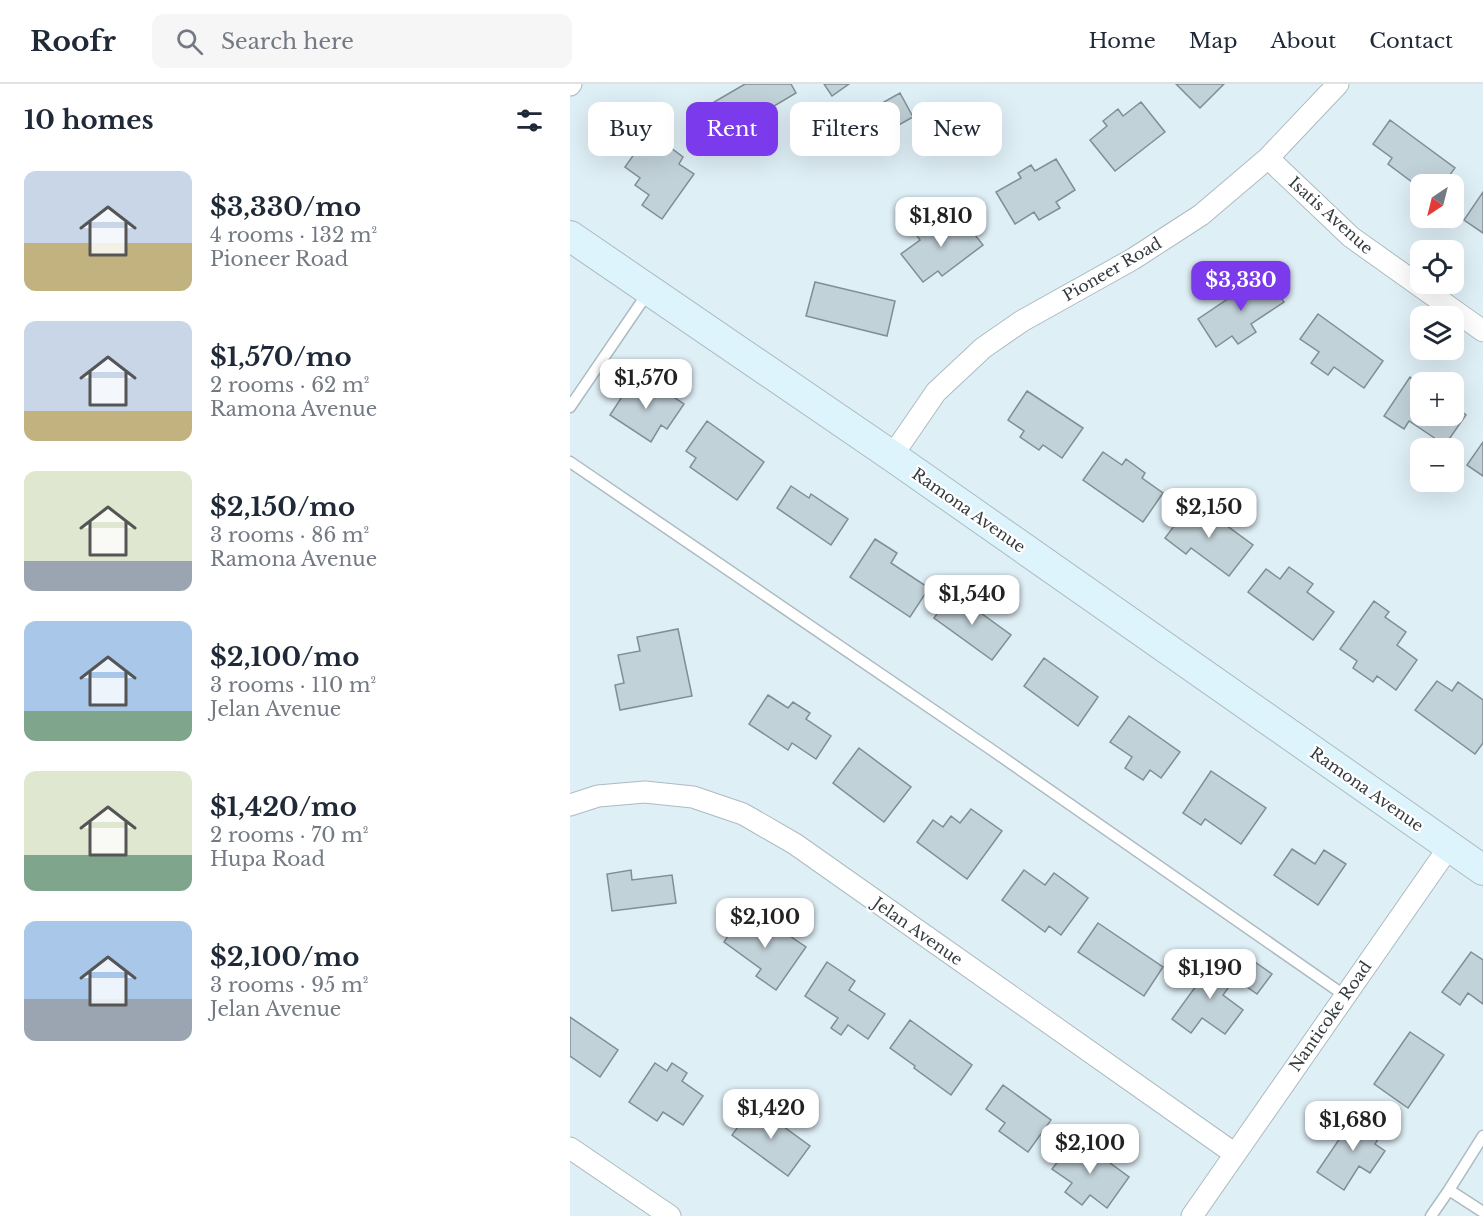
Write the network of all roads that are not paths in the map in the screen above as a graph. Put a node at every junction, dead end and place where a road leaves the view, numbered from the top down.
1 (1338, 84) edge
2 (1268, 158) junction
3 (570, 236) edge
4 (650, 290) junction
5 (1483, 331) edge
6 (570, 407) edge
7 (892, 456) junction
8 (570, 462) edge
9 (570, 806) edge
10 (1449, 847) junction
11 (1483, 870) edge
12 (1344, 995) junction
13 (1483, 1136) edge
14 (570, 1148) edge
15 (1235, 1154) junction
16 (1449, 1190) junction
17 (1483, 1212) edge
18 (670, 1216) edge
19 (1192, 1216) edge
20 (1431, 1216) edge

1 - 2 street, Pioneer Road
2 - 5 street, Isatis Avenue
2 - 7 street, Pioneer Road
3 - 4 street, Ramona Avenue
4 - 6 lane
4 - 7 street, Ramona Avenue
7 - 10 street, Ramona Avenue
8 - 12 lane
9 - 15 street, Jelan Avenue
10 - 11 street, Ramona Avenue
10 - 12 street, Nanticoke Road
12 - 15 street, Nanticoke Road
13 - 16 lane
14 - 18 street
15 - 19 street, Nanticoke Road
16 - 17 lane
16 - 20 lane

